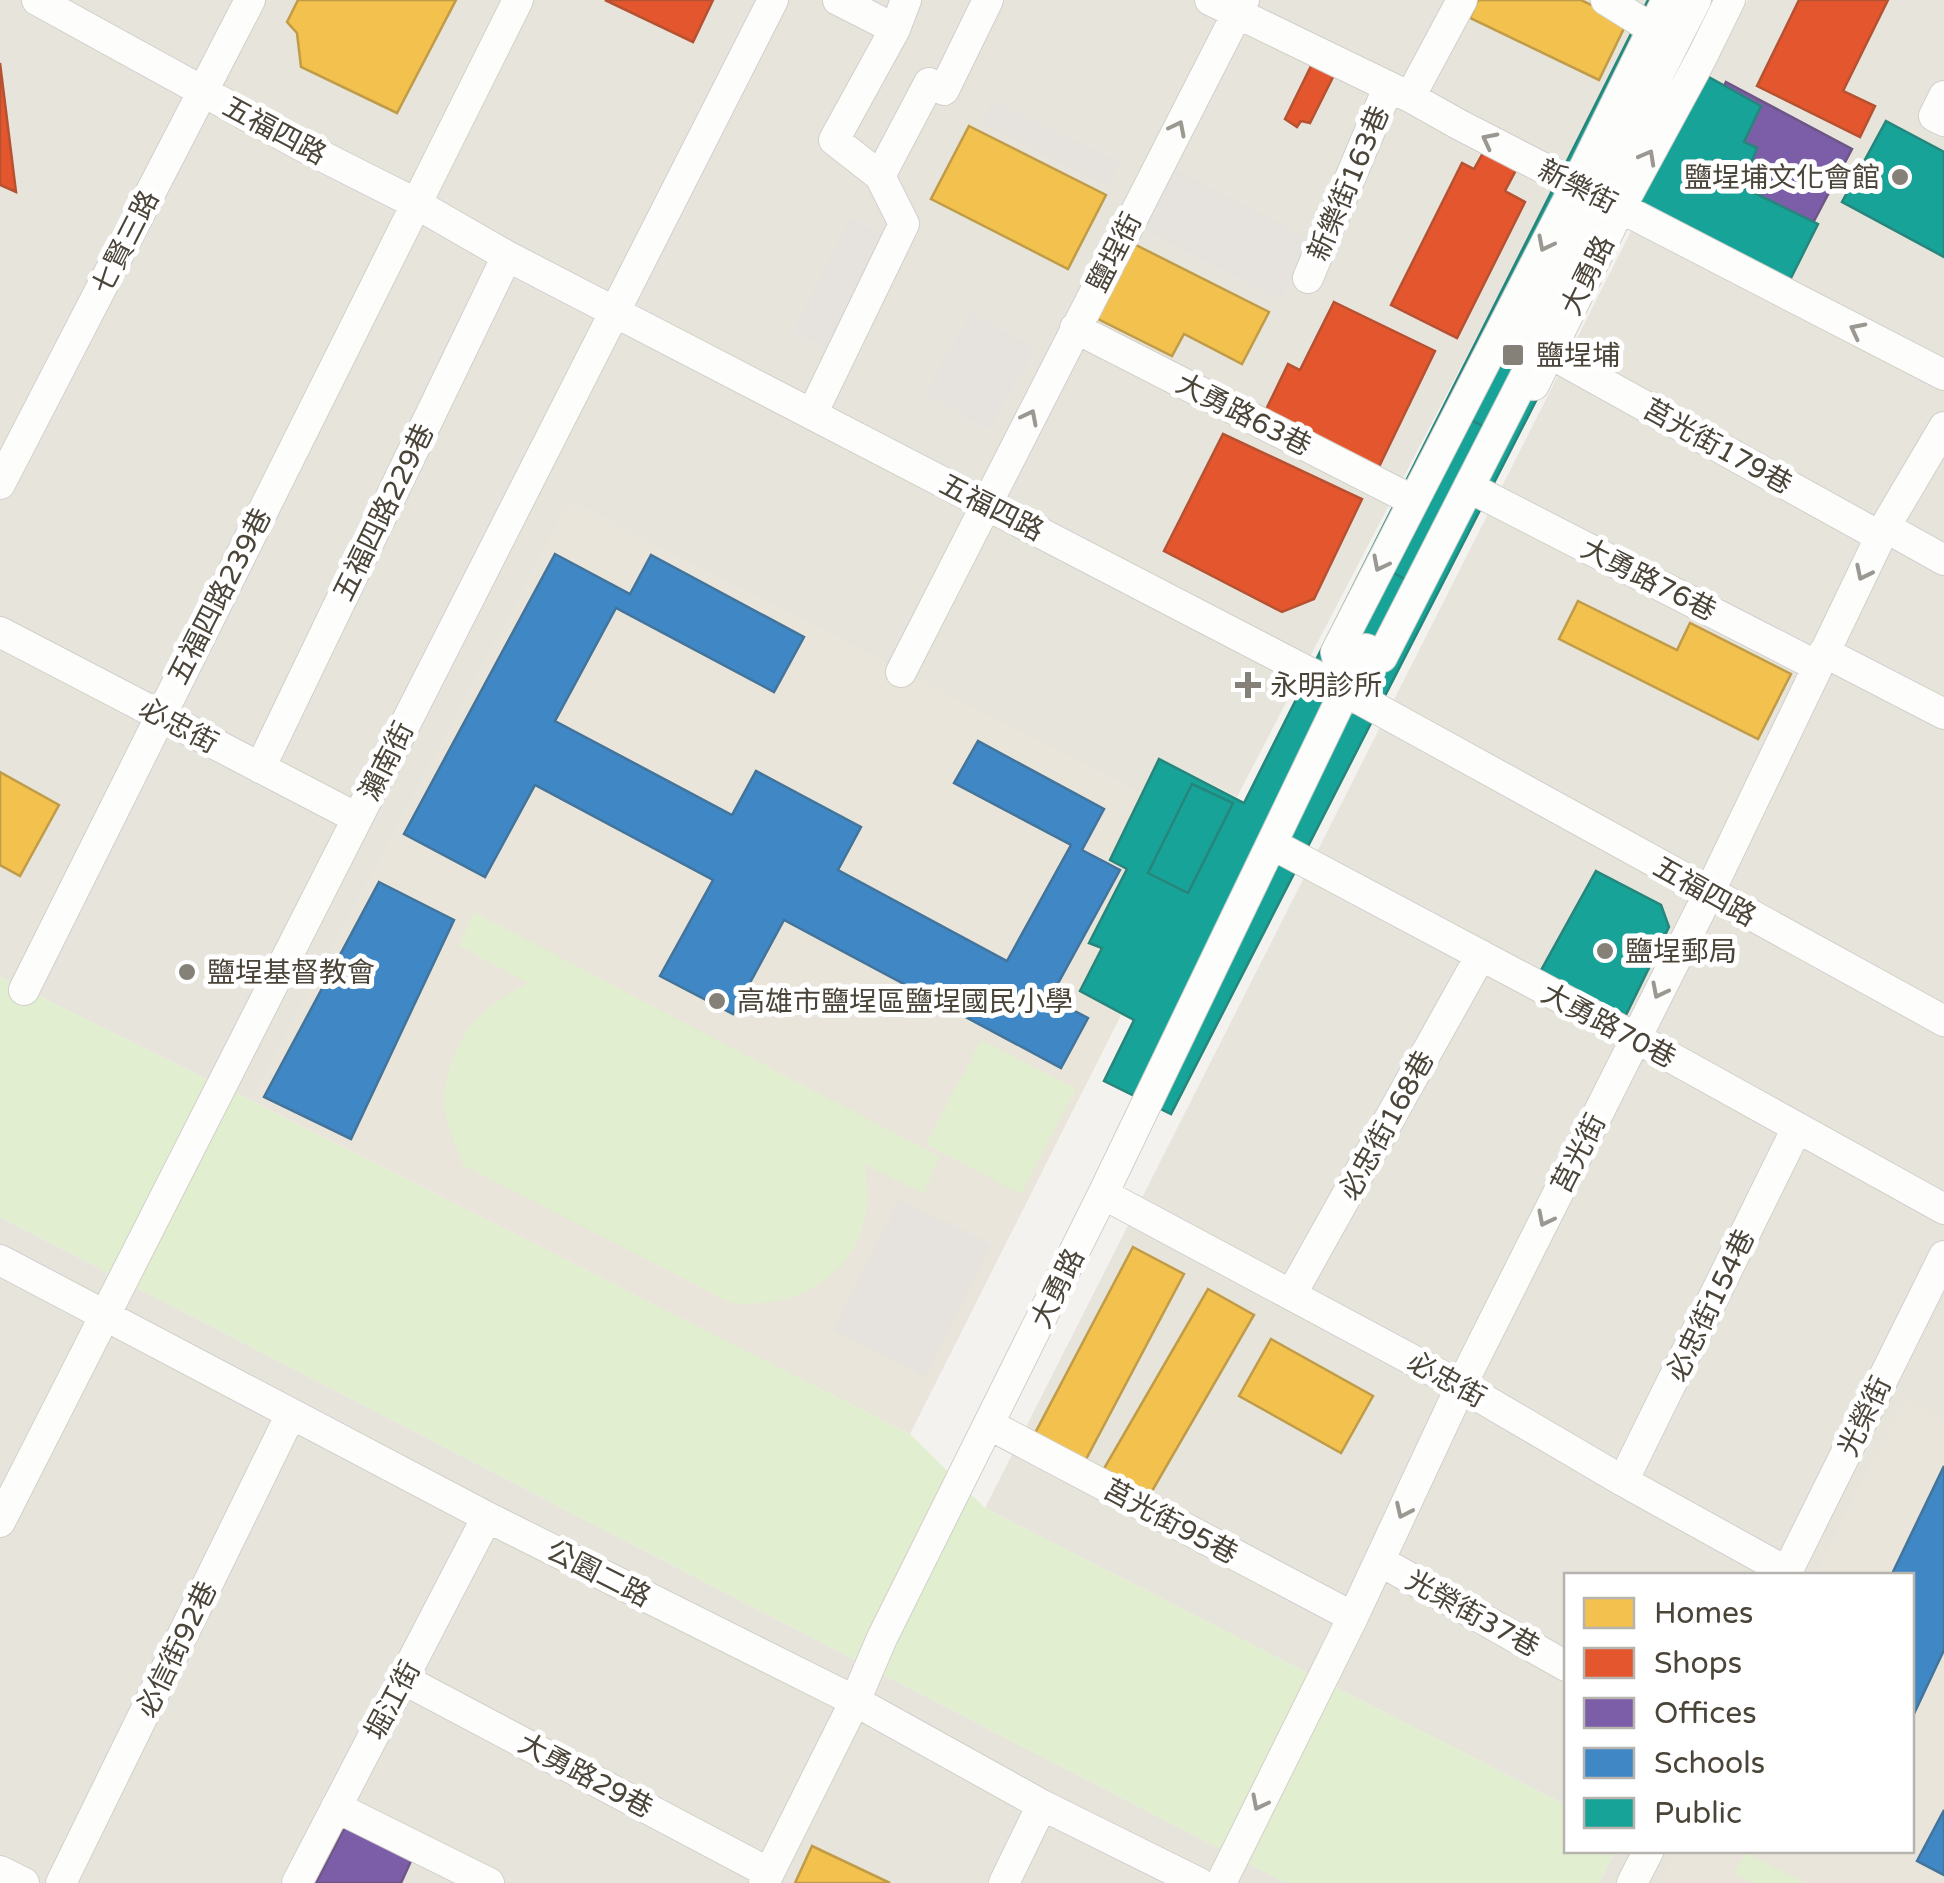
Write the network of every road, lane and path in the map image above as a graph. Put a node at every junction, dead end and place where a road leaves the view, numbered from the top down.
1 (36, 0) edge
2 (250, 0) edge
3 (518, 0) edge
4 (773, 0) edge
5 (838, 0) edge
6 (906, 0) edge
7 (988, 0) edge
8 (1462, 0) edge
9 (1606, 0) edge
10 (1667, 0) edge
11 (1696, 0) edge
12 (1730, 0) edge
13 (1230, 4) edge
14 (895, 30) junction
15 (1663, 36) junction
16 (1702, 57) junction
17 (202, 91) junction
18 (1399, 92) junction
19 (1944, 96) edge
20 (1944, 121) edge
21 (880, 176) junction
22 (1597, 196) junction
23 (415, 204) junction
24 (507, 256) junction
25 (1308, 278) dead end
26 (615, 311) junction
27 (1075, 328) junction
28 (1525, 340) junction
29 (1944, 375) edge
30 (812, 414) junction
31 (1944, 427) edge
32 (0, 484) edge
33 (1480, 493) junction
34 (1412, 500) junction
35 (985, 504) junction
36 (1883, 532) junction
37 (1944, 560) edge
38 (0, 632) edge
39 (1820, 659) junction
40 (902, 672) dead end
41 (1345, 691) junction
42 (160, 714) junction
43 (1944, 714) edge
44 (260, 768) junction
45 (357, 818) junction
46 (1272, 844) junction
47 (1709, 893) junction
48 (1480, 956) junction
49 (24, 990) dead end
50 (1944, 1021) edge
51 (1636, 1038) junction
52 (1797, 1128) junction
53 (1103, 1194) junction
54 (1944, 1209) edge
55 (1944, 1256) edge
56 (0, 1260) edge
57 (1291, 1295) junction
58 (104, 1316) junction
59 (1461, 1386) junction
60 (291, 1414) junction
61 (990, 1425) junction
62 (1623, 1481) junction
63 (488, 1517) junction
64 (0, 1522) edge
65 (1380, 1561) junction
66 (1784, 1573) edge
67 (1786, 1573) edge
68 (1354, 1617) junction
69 (1564, 1665) edge
70 (403, 1678) junction
71 (855, 1701) junction
72 (1042, 1805) junction
73 (336, 1807) junction
74 (1647, 1853) edge
75 (0, 1871) edge
76 (767, 1878) edge
77 (24, 1883) edge
78 (61, 1883) edge
79 (297, 1883) edge
80 (489, 1883) edge
81 (1004, 1883) edge
82 (1199, 1883) edge
83 (1221, 1883) edge
84 (1632, 1883) edge

1 - 17 street, 五福四路
2 - 17 street, 七賢三路
3 - 23 street, 五福四路239巷
4 - 26 street, 瀨南街
5 - 14 street
6 - 14 street
7 - 21 street
8 - 18 street, 新樂街163巷
9 - 15 street
10 - 15 street
11 - 15 street
12 - 16 street, 大勇路
13 - 18 street, 新樂街
27 -> 13 street, 鹽埕街
14 - 21 street
15 - 16 street
15 - 22 street
22 -> 16 street, 大勇路
17 - 23 street, 五福四路
17 - 32 street, 七賢三路
22 -> 18 street, 新樂街
18 - 25 street, 新樂街163巷
19 - 20 street
21 - 30 street
22 - 28 street, 大勇路
22 -> 28 street, 大勇路
29 -> 22 street, 新樂街
23 - 24 street, 五福四路
23 - 42 street, 五福四路239巷
24 - 26 street, 五福四路
24 - 44 street, 五福四路229巷
26 - 30 street, 五福四路
26 - 45 street, 瀨南街
27 - 34 street, 大勇路63巷
35 -> 27 street, 鹽埕街
28 - 33 street, 大勇路
28 - 34 street, 大勇路
28 - 36 street, 莒光街179巷
28 - 41 street
30 - 35 street, 五福四路
31 - 36 street, 莒光街
33 - 39 street, 大勇路76巷
33 - 41 street, 大勇路
34 -> 41 street, 大勇路
35 - 40 street, 鹽埕街
35 - 41 street, 五福四路
36 - 37 street, 莒光街179巷
36 -> 39 street, 莒光街
38 - 42 street, 必忠街
39 - 43 street, 大勇路76巷
39 - 47 street, 莒光街
41 - 46 street, 大勇路
41 - 47 street, 五福四路
42 - 44 street, 必忠街
42 - 49 street, 五福四路239巷
44 - 45 street, 必忠街
45 - 58 street, 瀨南街
46 - 48 street, 大勇路70巷
46 - 53 street, 大勇路
47 - 50 street, 五福四路
47 -> 51 street, 莒光街
48 - 51 street, 大勇路70巷
48 - 57 street, 必忠街168巷
51 - 52 street, 大勇路70巷
51 -> 59 street, 莒光街
52 - 54 street, 大勇路70巷
52 - 62 street, 必忠街154巷
53 - 57 street, 必忠街
53 - 61 street, 大勇路
55 - 67 street, 光榮街
56 - 58 street, 公園二路
57 - 59 street, 必忠街
58 - 60 street, 公園二路
58 - 64 street, 瀨南街
59 - 62 street, 必忠街
59 -> 65 street, 莒光街
60 - 63 street, 公園二路
60 - 78 street, 必信街92巷
61 - 68 street, 莒光街95巷
61 - 71 street, 大勇路
62 - 66 street, 必忠街
63 - 70 street, 堀江街
63 - 71 street, 公園二路
65 - 68 street, 莒光街
65 - 69 street, 光榮街37巷
68 -> 83 street, 莒光街
70 - 73 street, 堀江街
70 - 76 street, 大勇路29巷
71 - 72 street, 公園二路
71 - 76 street, 大勇路
72 - 81 street
72 - 82 street, 公園二路
73 - 79 street, 堀江街
73 - 80 street
74 - 84 street
75 - 77 street

